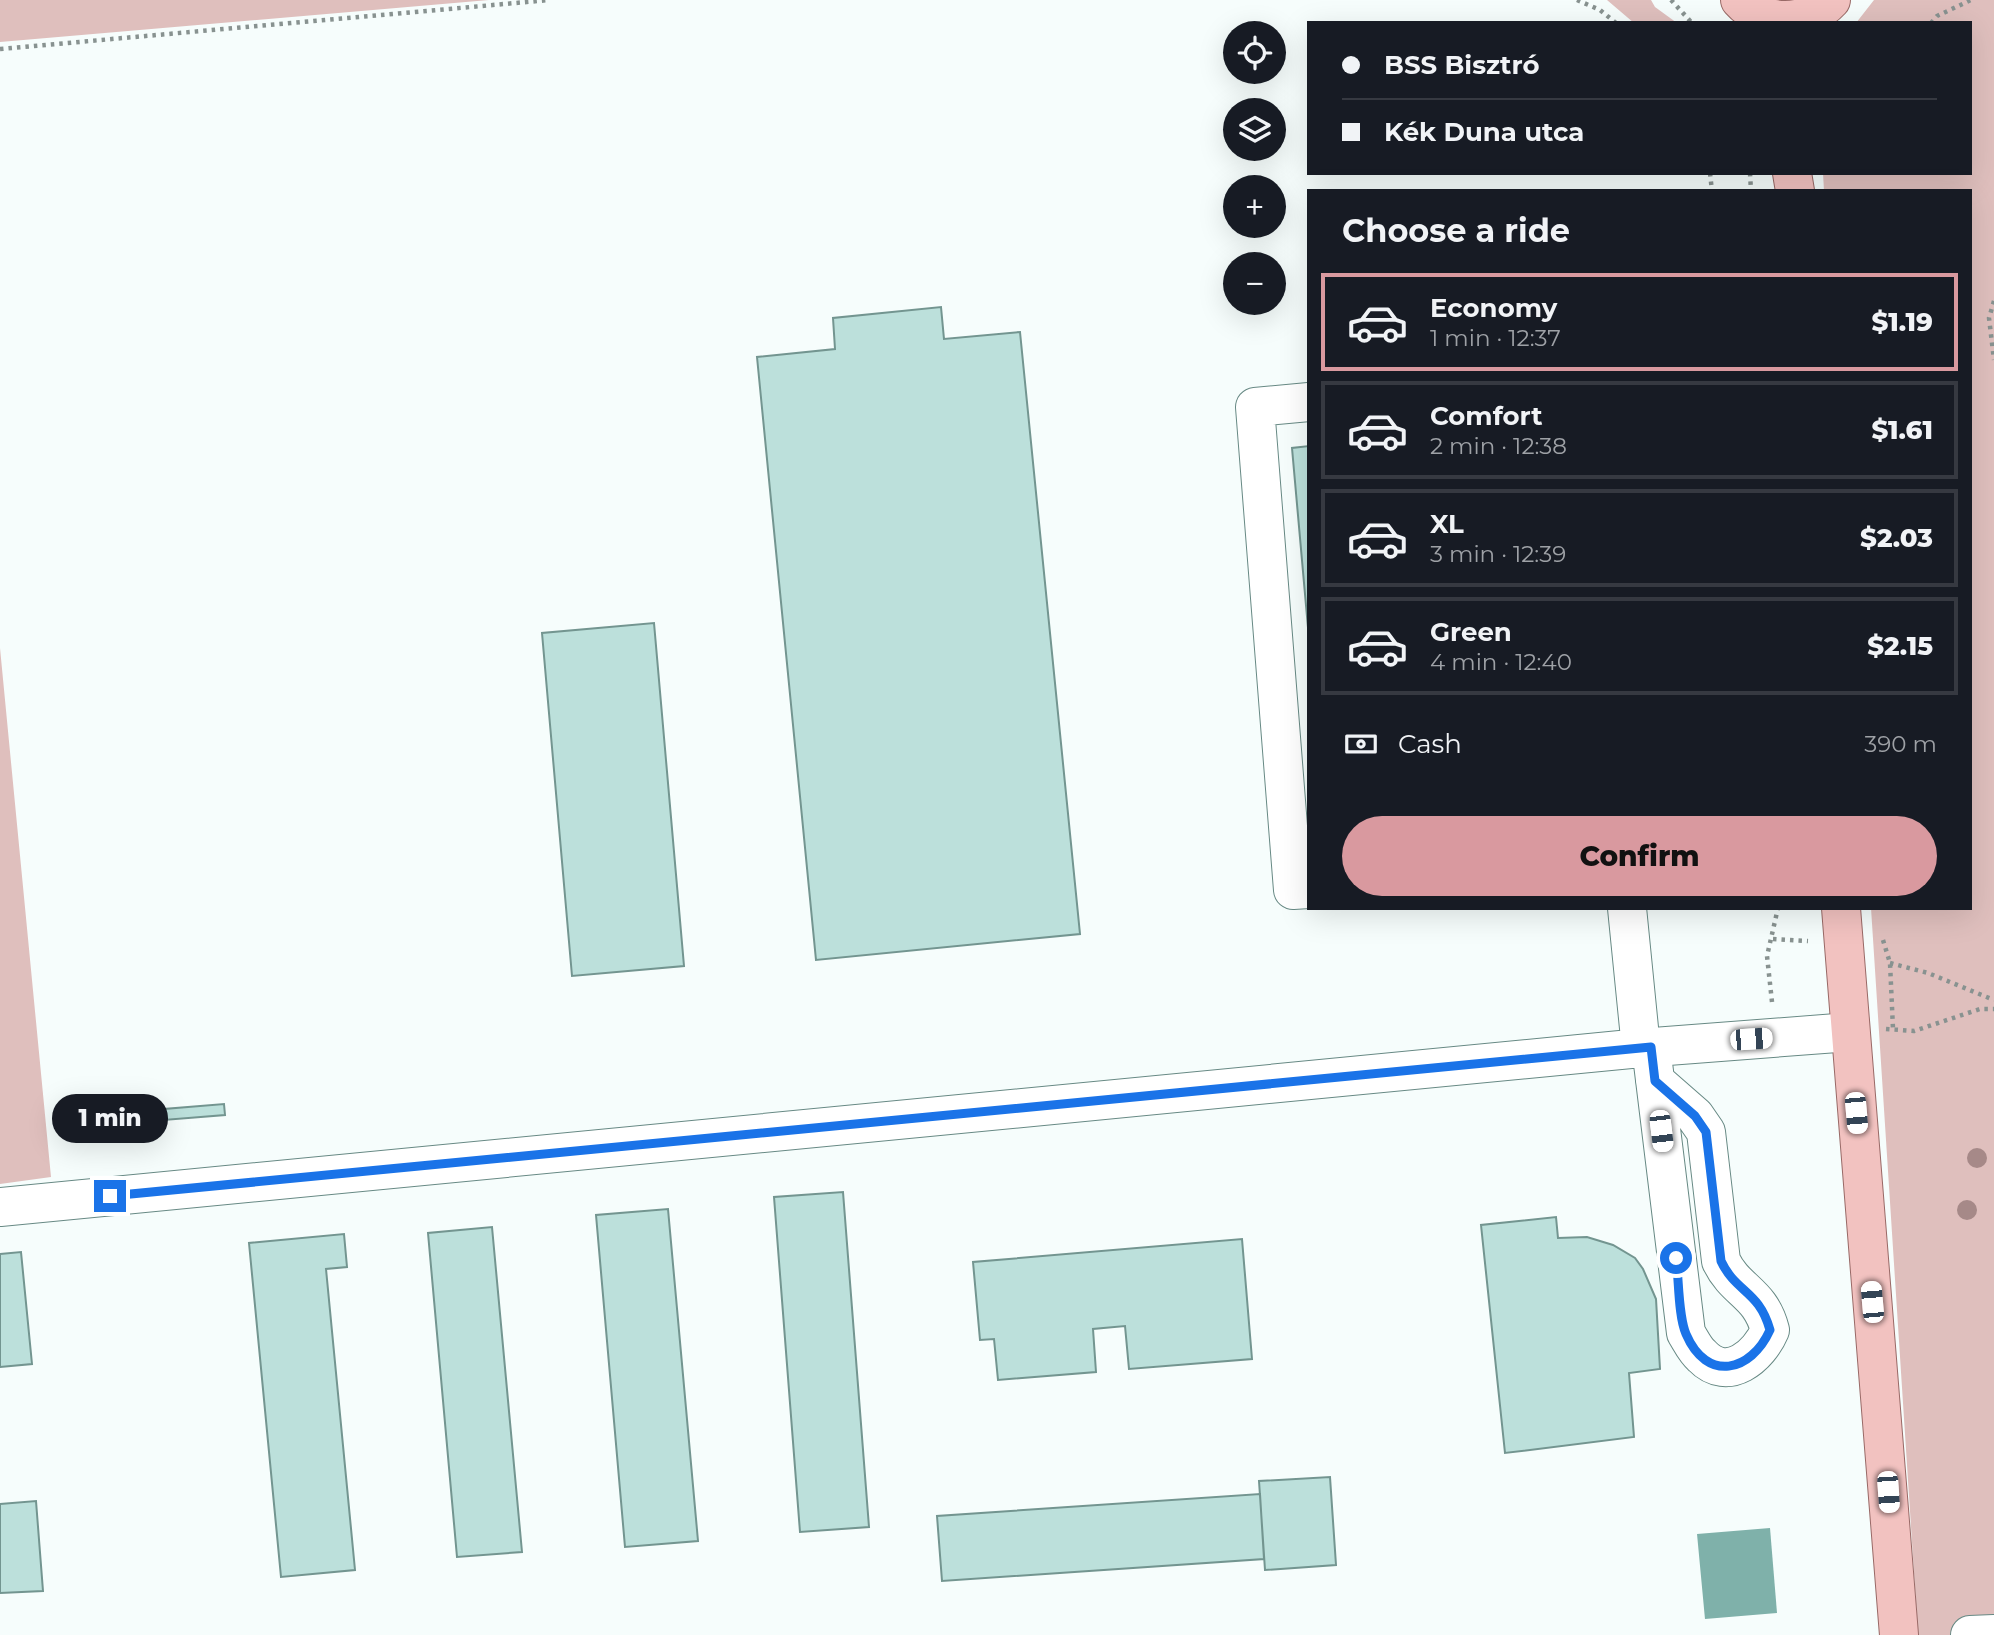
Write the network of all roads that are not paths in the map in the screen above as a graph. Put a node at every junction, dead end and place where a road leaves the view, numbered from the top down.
1 (1746, 9) edge
2 (1826, 9) edge
3 (1307, 402) edge
4 (1307, 888) edge
5 (1627, 910) edge
6 (1841, 910) edge
7 (1850, 1032) junction
8 (1649, 1058) junction
9 (0, 1207) edge
10 (1994, 1634) edge
11 (1899, 1635) edge
12 (1970, 1635) edge

1 - 2 main road
3 - 4 street
5 - 8 street
6 - 7 main road
7 - 8 street
7 - 11 main road
8 - 8 street
8 - 9 street
10 - 12 street

